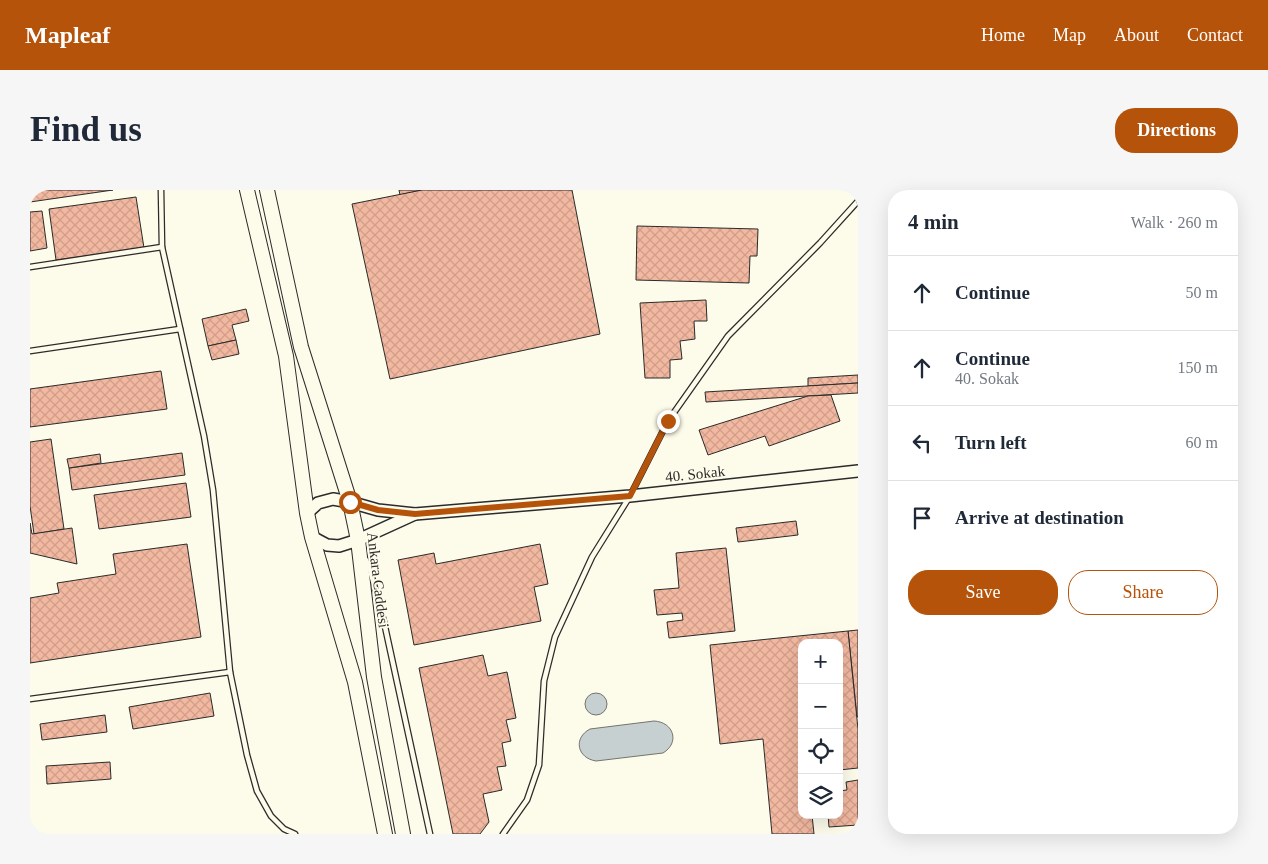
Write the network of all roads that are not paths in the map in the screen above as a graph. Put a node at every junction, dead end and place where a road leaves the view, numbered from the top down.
1 (160, 190) edge
2 (247, 190) edge
3 (267, 190) edge
4 (858, 200) edge
5 (162, 247) junction
6 (30, 267) edge
7 (180, 329) junction
8 (30, 351) edge
9 (858, 471) edge
10 (630, 496) junction
11 (350, 502) junction
12 (307, 513) junction
13 (415, 514) junction
14 (312, 537) junction
15 (358, 540) junction
16 (230, 672) junction
17 (30, 698) edge
18 (295, 834) edge
19 (385, 834) edge
20 (403, 834) edge
21 (430, 834) edge
22 (503, 834) edge

1 - 5 lane
2 - 12 highway
3 - 11 highway, Ankara Caddesi
4 - 10 lane
5 - 6 lane
5 - 7 lane
7 - 8 lane
7 - 16 lane
9 - 10 street, 40. Sokak
10 - 13 street, 40. Sokak
10 - 22 lane
11 - 12 street
11 - 13 street
11 - 15 highway, Ankara Caddesi
12 - 14 highway
13 - 15 street
14 - 15 street
14 - 19 highway
15 - 20 highway, Ankara Caddesi
15 - 21 lane
16 - 17 lane
16 - 18 lane

